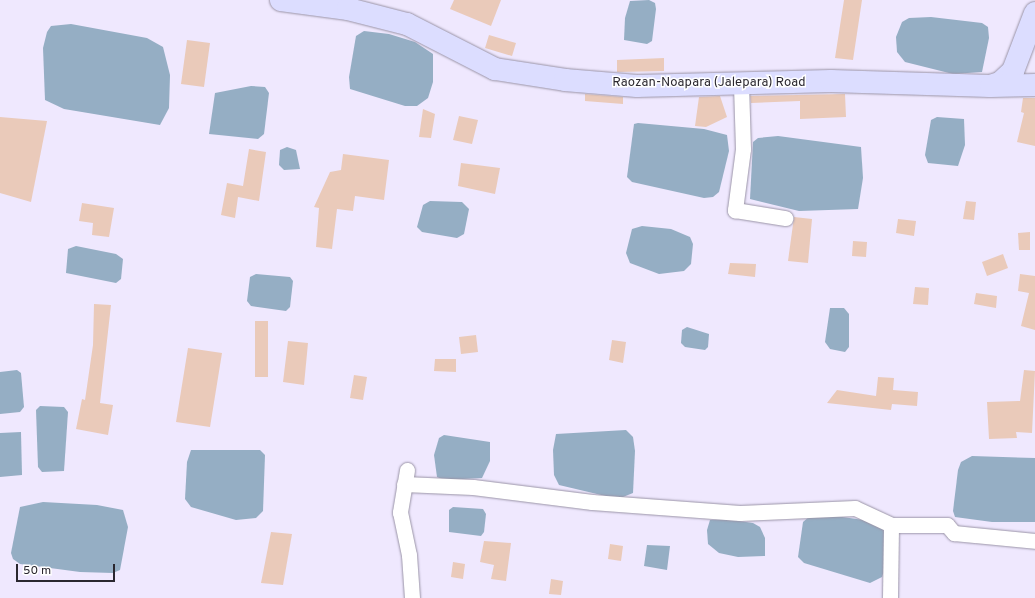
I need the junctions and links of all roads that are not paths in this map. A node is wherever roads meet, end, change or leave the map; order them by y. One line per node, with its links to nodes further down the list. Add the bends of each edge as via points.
1 (281, 0): 3 (main road, Raozan-Noapara (Jalepara) Road, via 348,9 406,24 483,65 495,68 565,80 638,86)
2 (1035, 13): 5 (main road, via 1012,71 1000,83)
3 (741, 85): 5 (main road, Raozan-Noapara (Jalepara) Road, via 892,81); 6 (street, via 743,149 735,210)
4 (1035, 85): 5 (main road, Raozan-Noapara (Jalepara) Road)
5 (990, 86)
6 (785, 218)
7 (891, 525): 8 (street, via 947,525 954,533); 9 (street, via 855,508 740,513 592,502 406,477 400,512 409,555); 10 (street)
8 (1035, 541)
9 (412, 598)
10 (890, 598)

